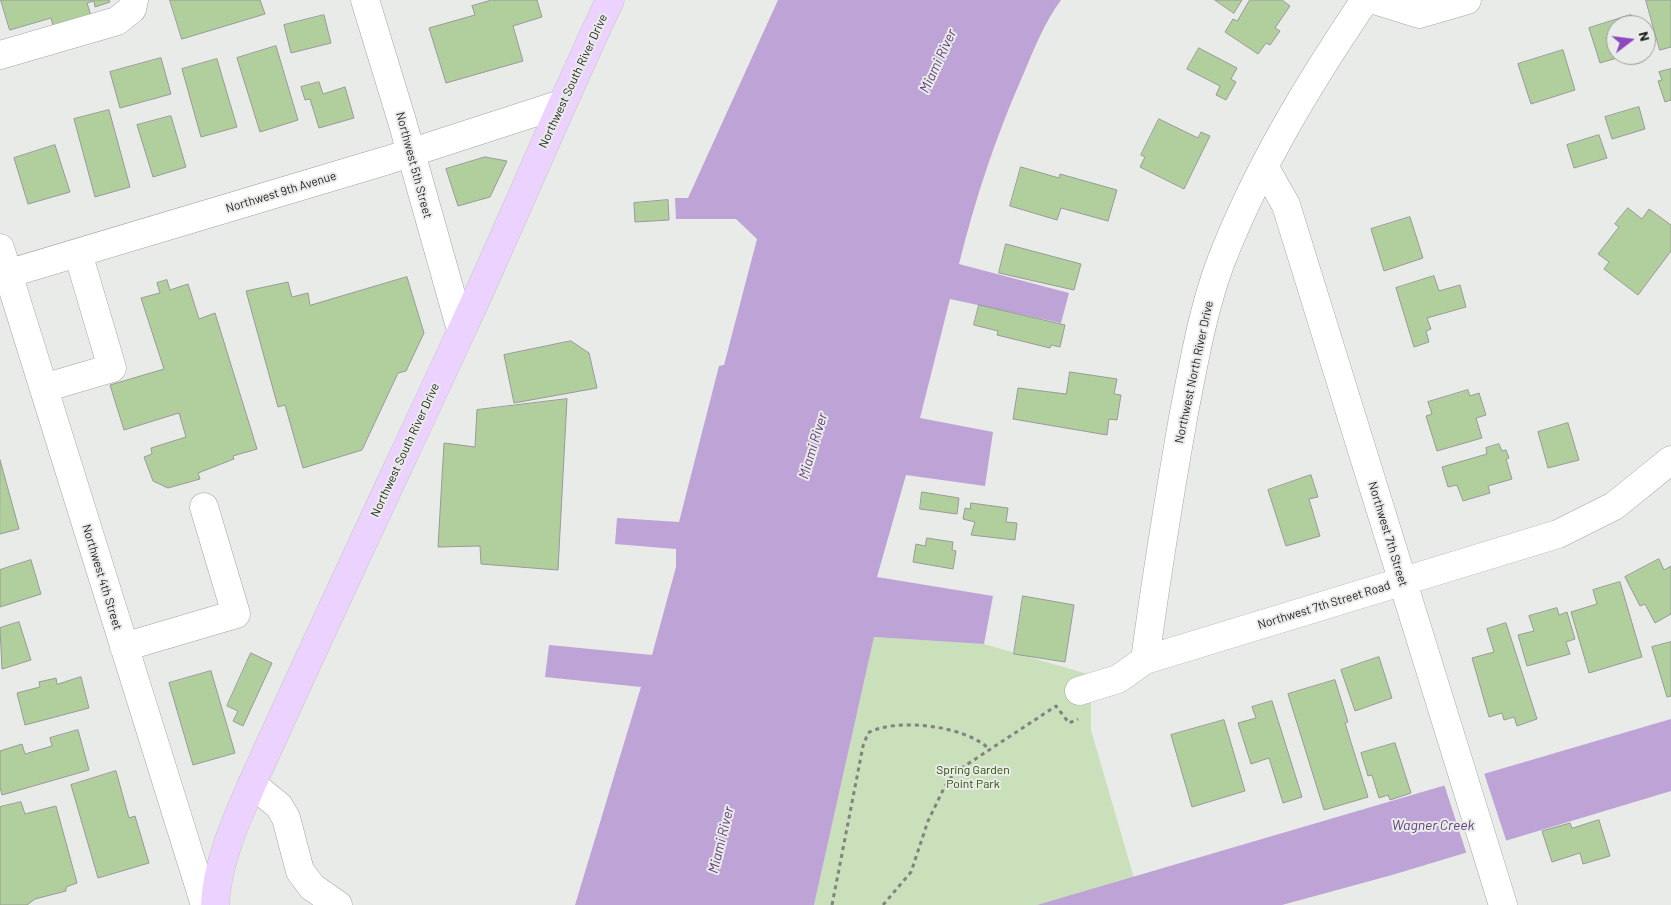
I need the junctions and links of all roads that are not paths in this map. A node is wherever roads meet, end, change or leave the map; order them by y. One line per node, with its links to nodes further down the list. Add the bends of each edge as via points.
1 (134, 0): 7 (street, via 132,9 117,21)
2 (365, 0): 9 (street, Northwest 5th Street)
3 (610, 0): 8 (main road, Northwest South River Drive)
4 (1365, 0): 10 (street, Northwest North River Drive, via 1305,92)
5 (1374, 0): 6 (street, via 1419,14)
6 (1467, 0)
7 (0, 54)
8 (561, 104): 9 (street, Northwest 9th Avenue); 14 (main road, Northwest South River Drive)
9 (410, 153): 12 (street, Northwest 9th Avenue); 14 (street, Northwest 5th Street)
10 (1265, 168): 18 (street, Northwest 7th Street, via 1286,205); 20 (street, Northwest North River Drive, via 1219,266 1197,348 1178,446)
11 (0, 248): 13 (street, Northwest 4th Street)
12 (78, 253): 13 (street, Northwest 9th Avenue); 15 (street, via 112,368)
13 (4, 275): 15 (street, Northwest 4th Street)
14 (461, 330): 22 (main road, Northwest South River Drive)
15 (44, 388): 19 (street, Northwest 4th Street)
16 (1671, 460): 18 (street, Northwest 7th Street Road, via 1614,506 1567,530)
17 (204, 507): 19 (street, via 236,614)
18 (1403, 582): 20 (street, Northwest 7th Street Road); 26 (street, Northwest 7th Street)
19 (124, 648): 23 (street, Northwest 4th Street)
20 (1145, 660): 21 (street, Northwest 7th Street Road)
21 (1081, 704)
22 (252, 784): 24 (main road, Northwest South River Drive, via 221,866); 25 (street, via 279,806 286,818 300,871 312,887)
23 (205, 905)
24 (215, 905)
25 (338, 905)
26 (1503, 905)

